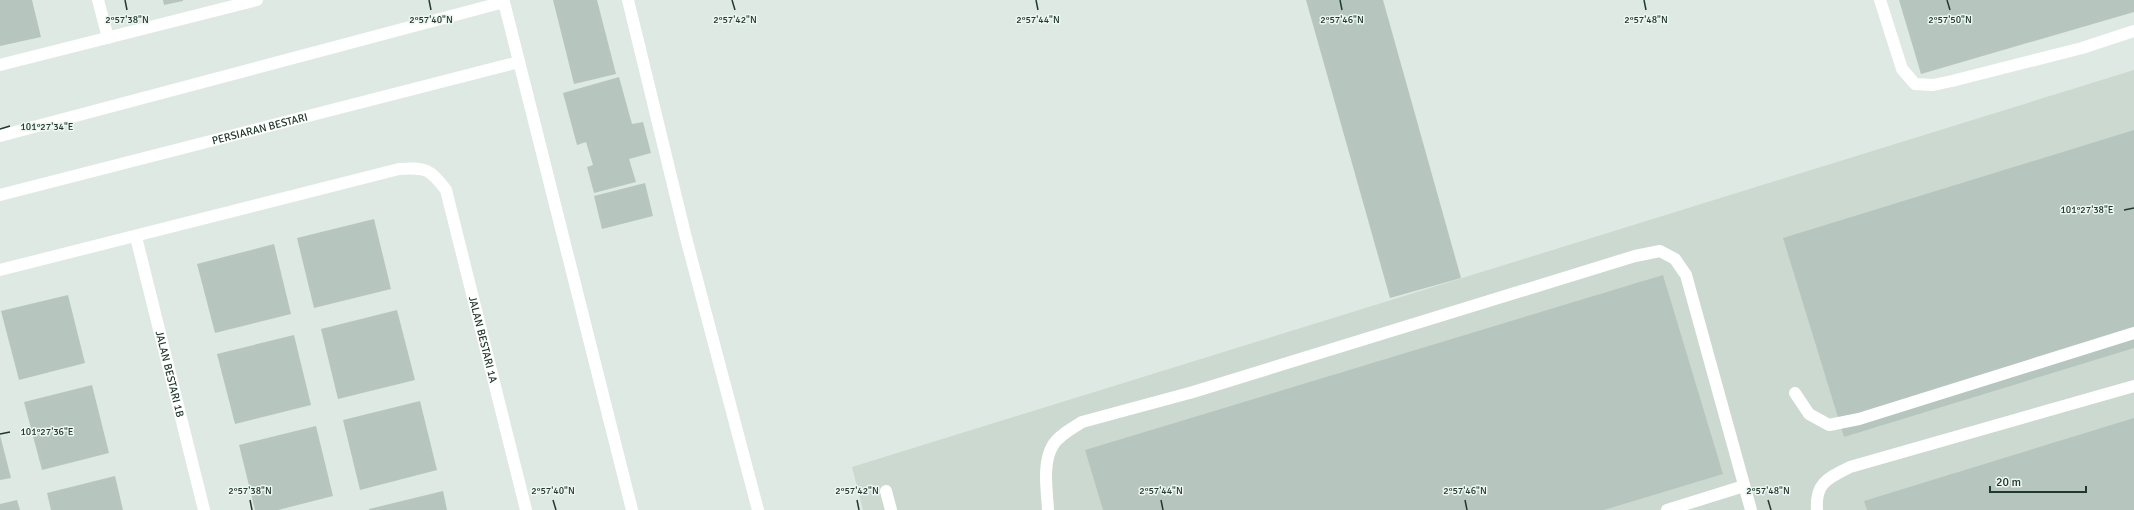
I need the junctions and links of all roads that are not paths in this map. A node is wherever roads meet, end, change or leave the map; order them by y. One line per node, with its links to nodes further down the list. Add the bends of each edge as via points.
1 (98, 0): 7 (street)
2 (258, 0): 7 (street)
3 (628, 0): 22 (street, via 686,238)
4 (1880, 0): 6 (street, via 1902,69 1915,84 1933,85 1952,81 2082,48)
5 (504, 1): 8 (street); 10 (street)
6 (2134, 31)
7 (108, 38): 9 (street)
8 (519, 62): 11 (street, PERSIARAN BESTARI); 21 (street)
9 (0, 65)
10 (0, 136)
11 (0, 195)
12 (136, 237): 13 (street); 19 (street, JALAN BESTARI 1B); 20 (street, JALAN BESTARI 1A, via 398,169 415,168 433,173 446,190)
13 (0, 270)
14 (2134, 333): 16 (street, via 1859,419 1829,425 1809,414)
15 (2134, 386): 27 (street, via 1850,467 1828,478 1820,488 1816,499)
16 (1795, 393)
17 (1744, 486): 24 (street, via 1686,275 1675,259 1660,251 1634,256 1193,392 1082,422 1053,446 1047,466); 25 (street); 26 (street)
18 (886, 491): 23 (street)
19 (204, 510)
20 (526, 510)
21 (632, 510)
22 (758, 510)
23 (891, 510)
24 (1048, 510)
25 (1667, 510)
26 (1751, 510)
27 (1817, 510)

